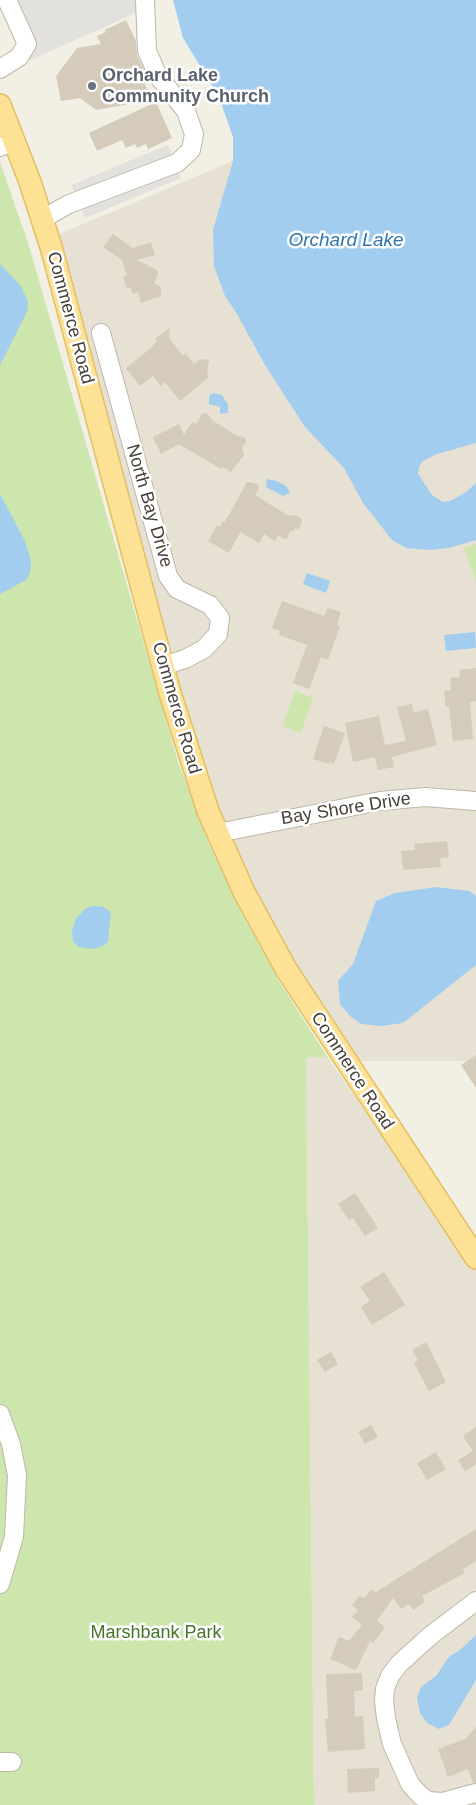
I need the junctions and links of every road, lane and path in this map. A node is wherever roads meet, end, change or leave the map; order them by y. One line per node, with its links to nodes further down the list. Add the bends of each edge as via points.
1 (7, 0): 3 (street, via 27,44 19,57)
2 (145, 0): 6 (street, via 147,52 158,76 186,112 194,134 191,150 177,163 68,204)
3 (0, 69)
4 (0, 104): 5 (main road, Commerce Road)
5 (7, 144): 6 (main road, Commerce Road)
6 (42, 218): 8 (main road, Commerce Road)
7 (100, 333): 8 (street, North Bay Drive, via 168,576 177,589 210,605 220,616 218,634 204,649 182,650)
8 (161, 661): 10 (main road, Commerce Road, via 190,758)
9 (476, 801): 10 (street, Bay Shore Drive, via 425,797 380,800)
10 (218, 833): 11 (main road, Commerce Road, via 248,899 294,983)
11 (476, 1258)
12 (0, 1414): 13 (street, via 11,1444 17,1475 16,1515)
13 (5, 1555): 14 (street)
14 (0, 1584)
15 (476, 1601): 17 (street, via 399,1664 385,1689 386,1718 392,1744 410,1784)
16 (476, 1793): 17 (street)
17 (435, 1803)

